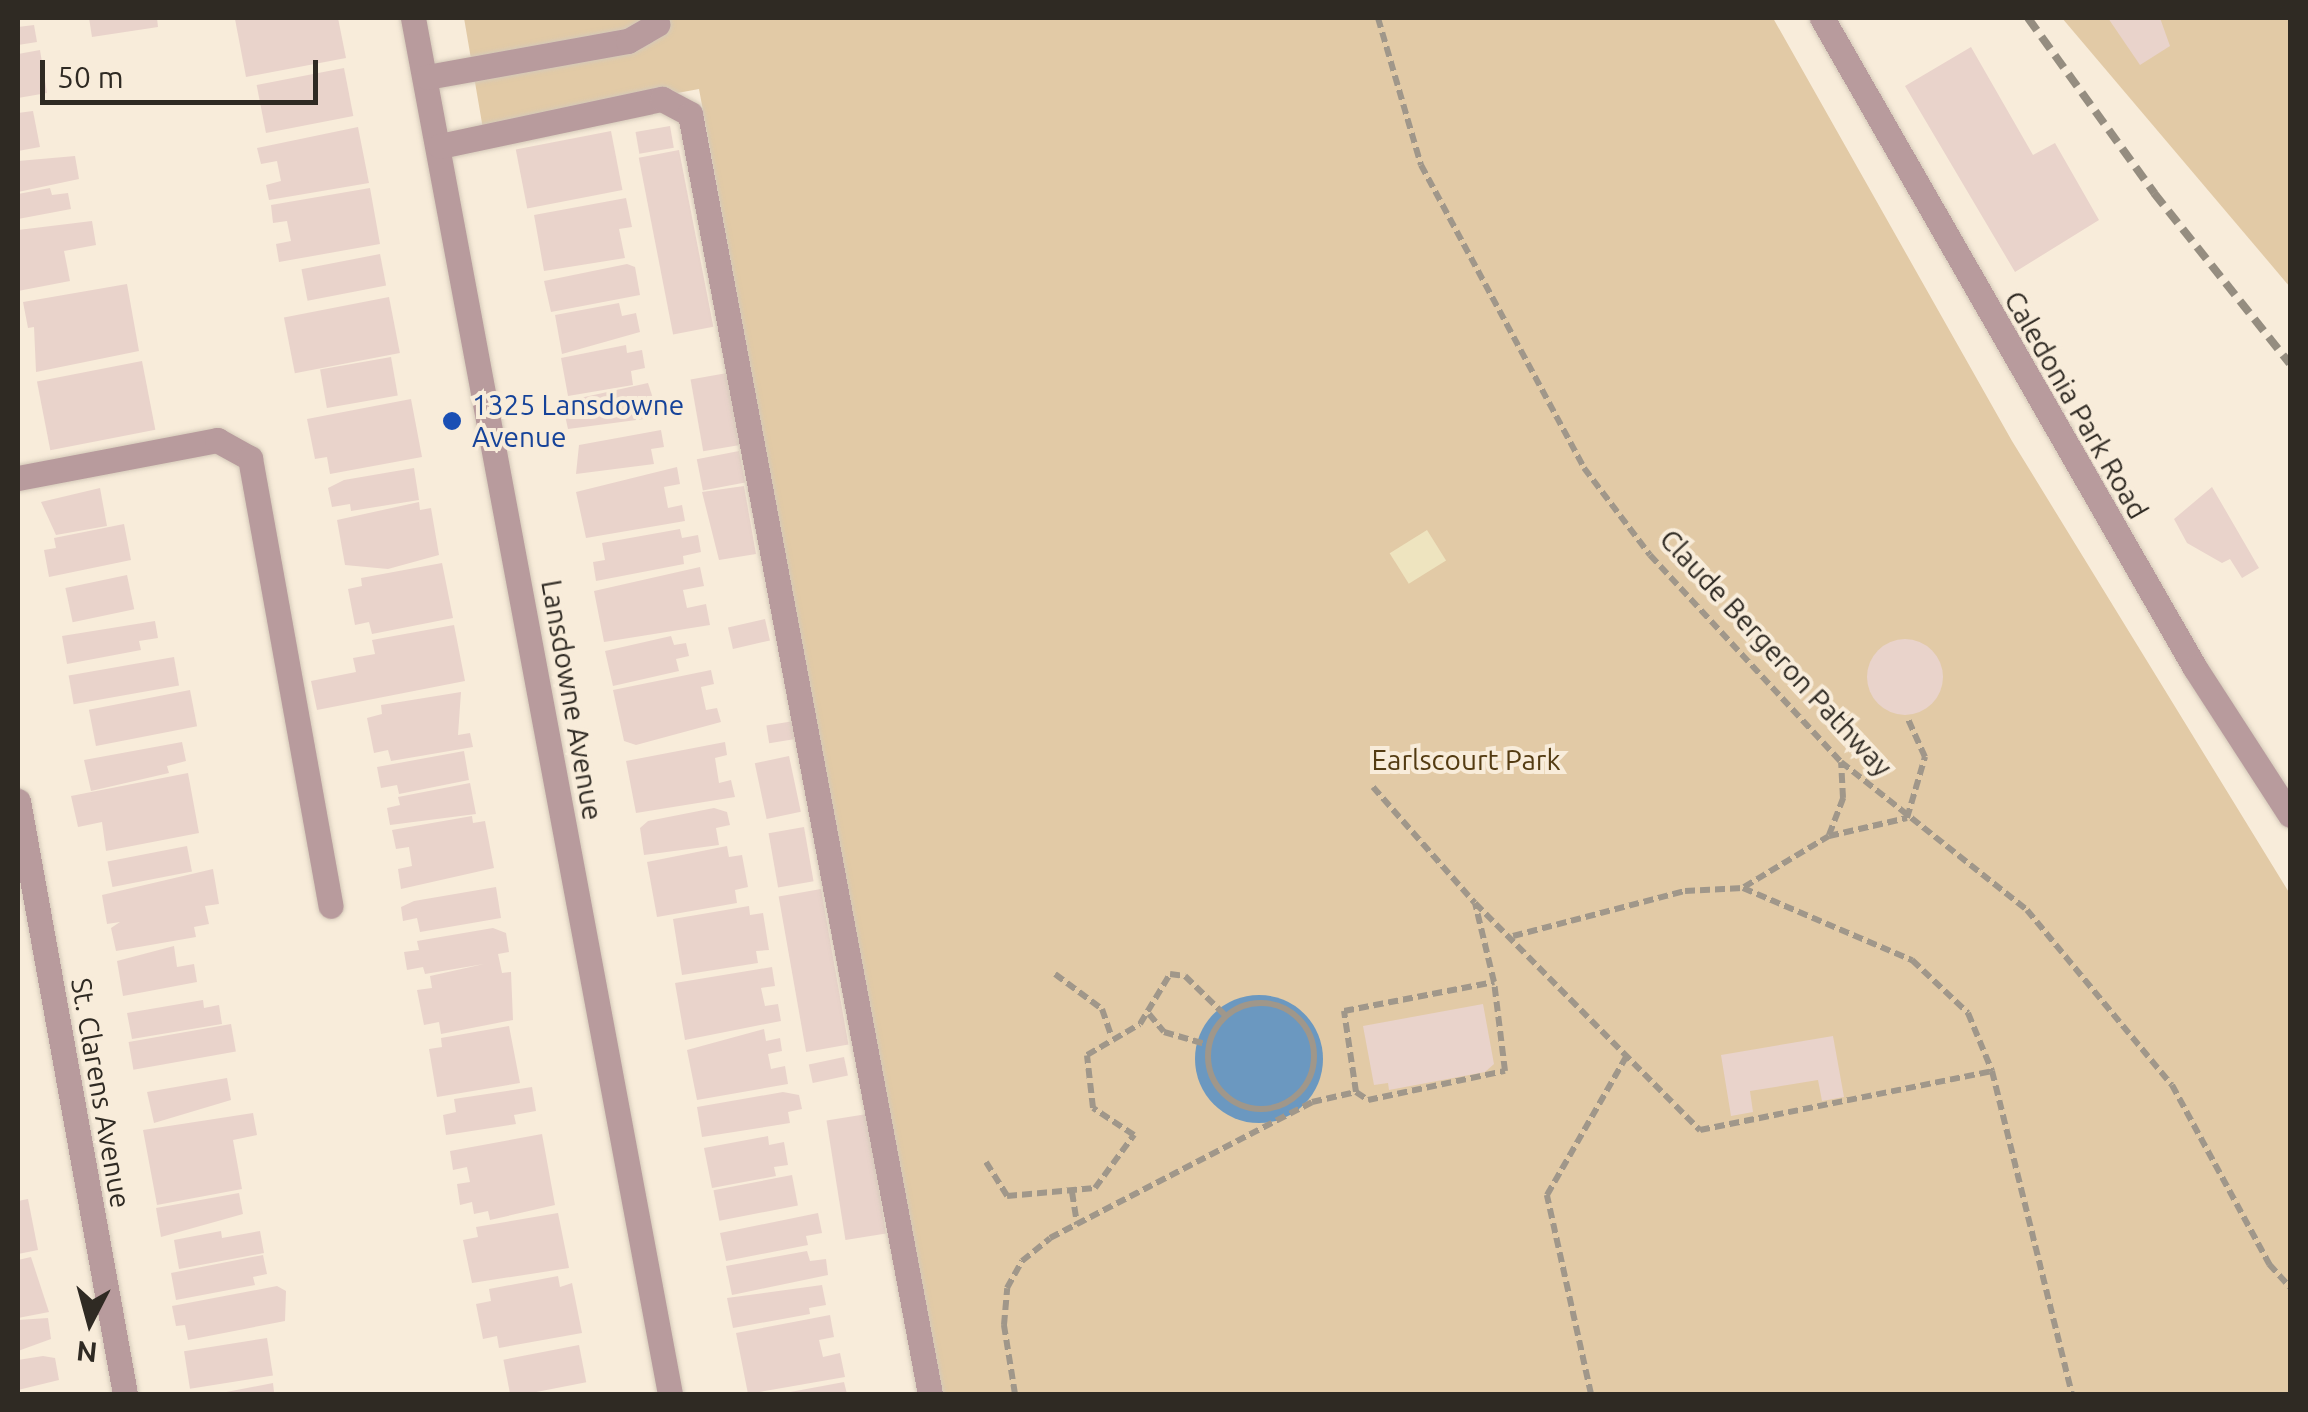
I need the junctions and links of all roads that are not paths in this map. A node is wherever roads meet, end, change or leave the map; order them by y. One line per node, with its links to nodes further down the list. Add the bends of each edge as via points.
1 (414, 18): 4 (street, Lansdowne Avenue)
2 (1822, 18): 8 (street, Caledonia Park Road, via 2194,668)
3 (657, 24): 4 (street, via 628,40)
4 (427, 77): 5 (street, Lansdowne Avenue)
5 (440, 146): 11 (street, Lansdowne Avenue); 12 (street, via 662,99 690,114)
6 (18, 478): 9 (street, via 217,440 250,458)
7 (18, 801): 10 (street, St. Clarens Avenue)
8 (2290, 815)
9 (331, 906)
10 (125, 1394)
11 (670, 1394)
12 (930, 1394)

